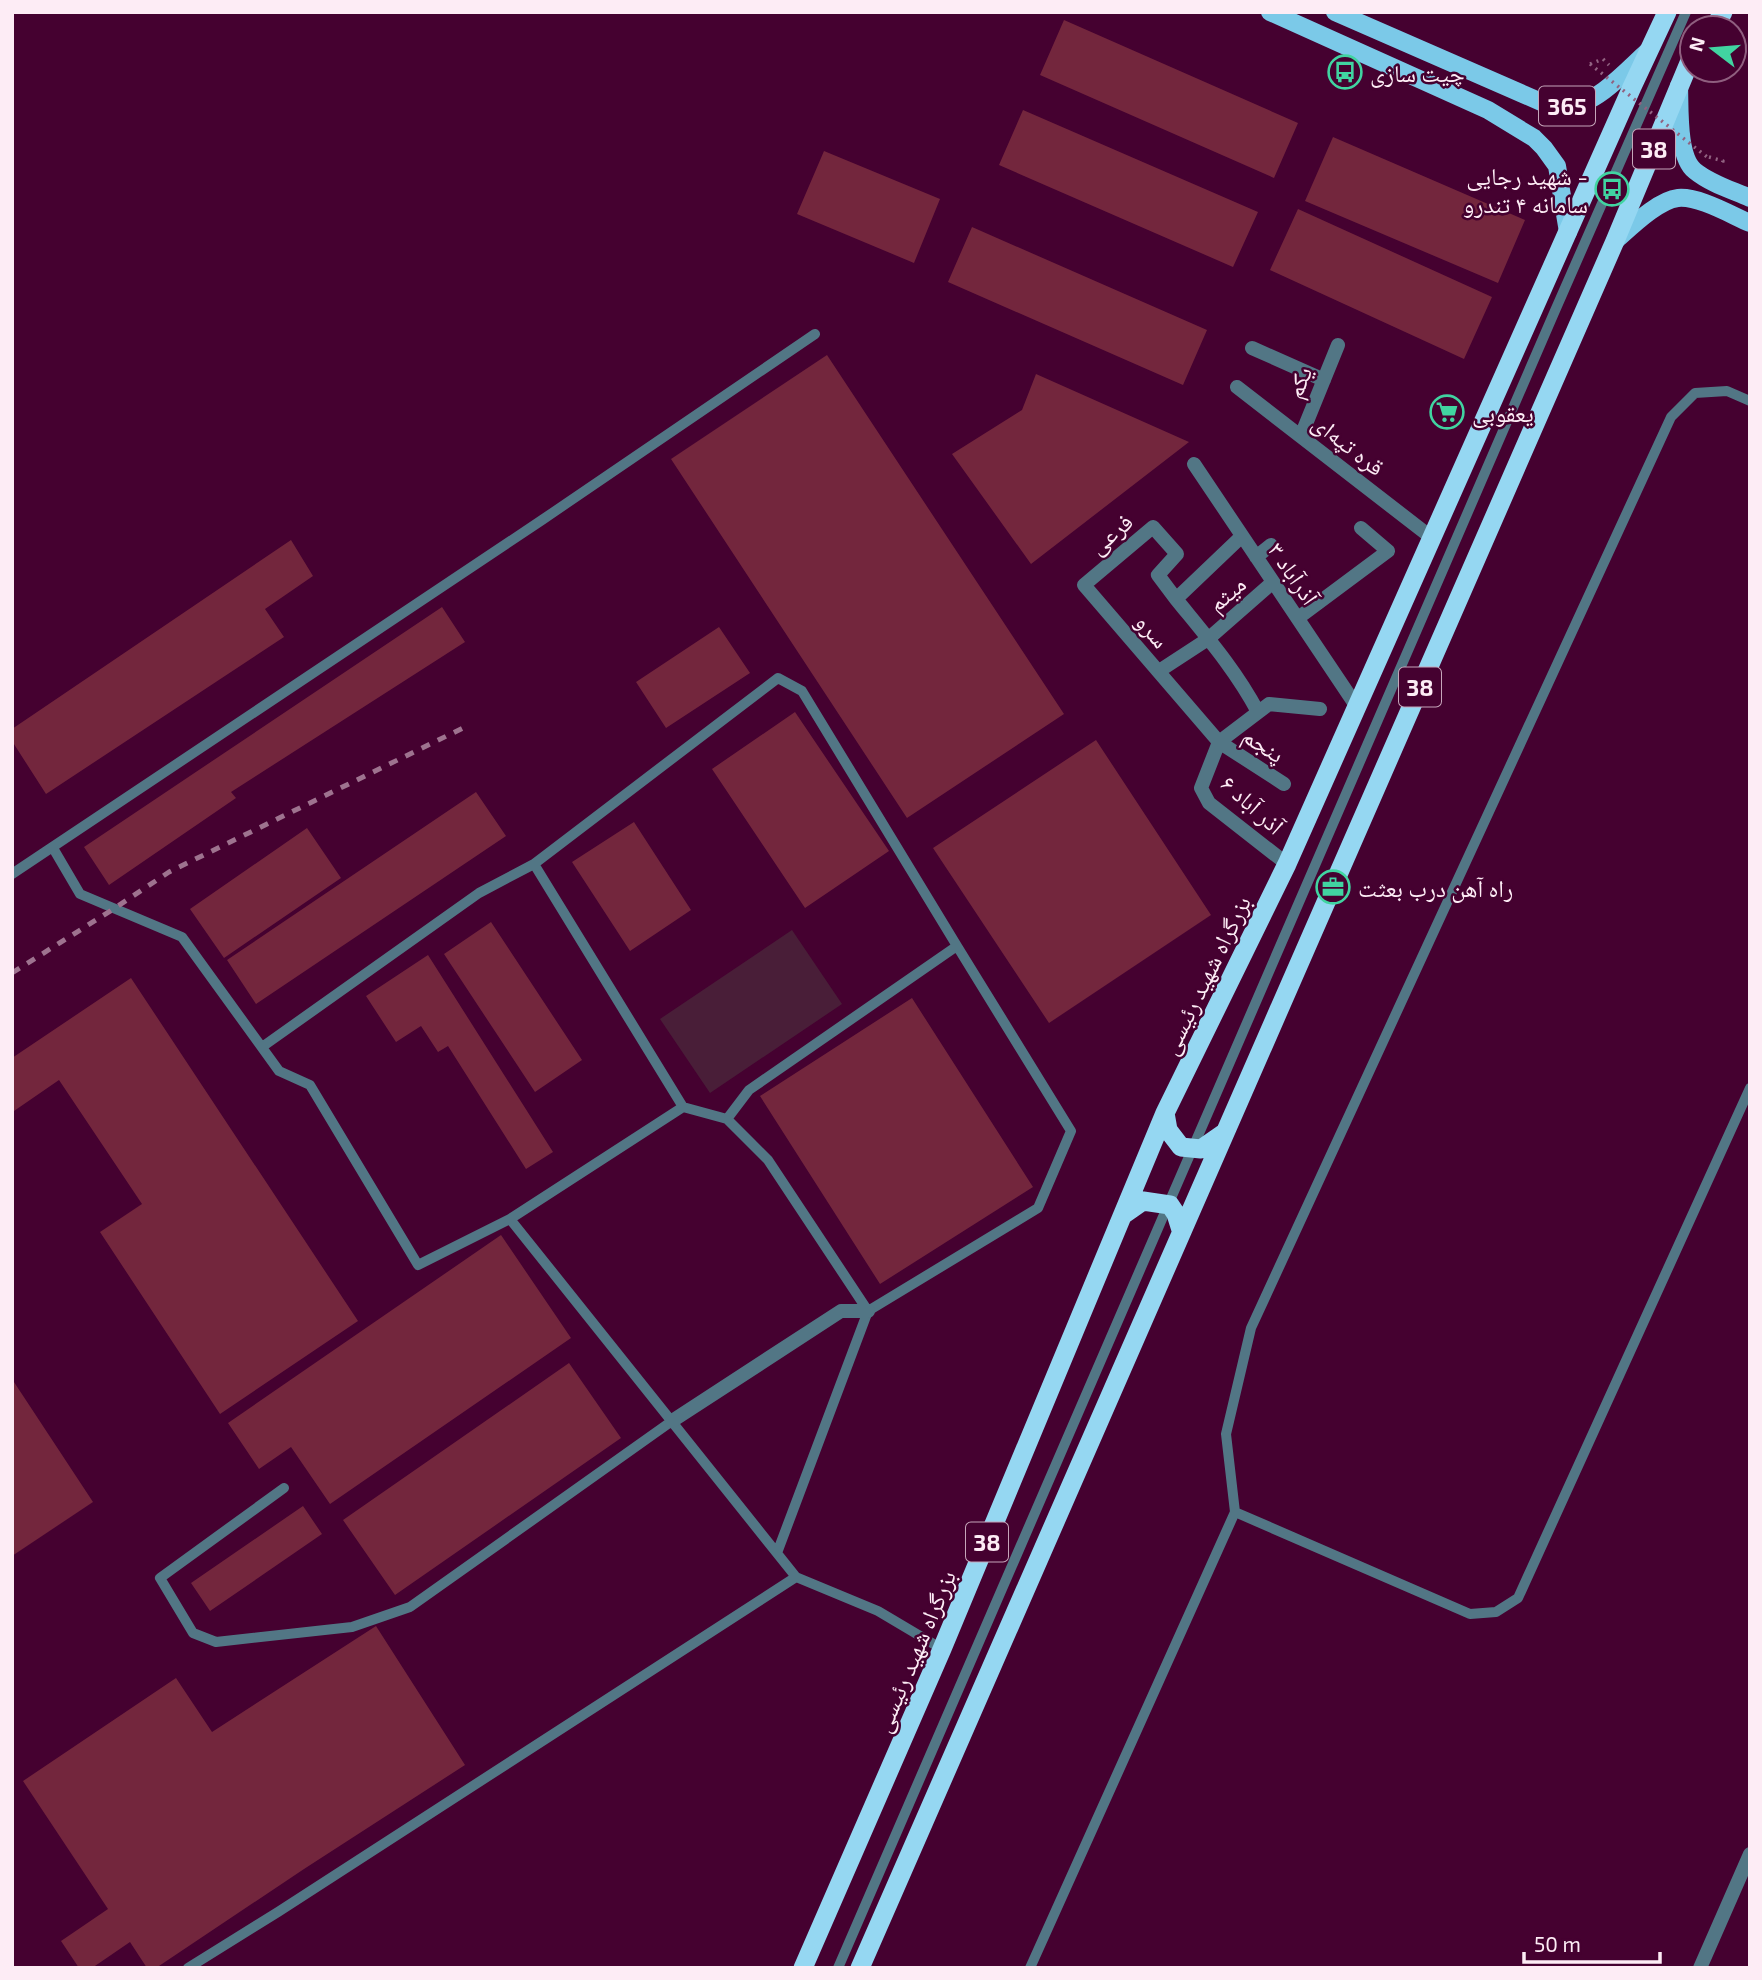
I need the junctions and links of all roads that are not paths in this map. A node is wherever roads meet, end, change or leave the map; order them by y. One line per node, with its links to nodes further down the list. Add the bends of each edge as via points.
1 (1270, 12): 9 (main road, 365, via 1488,110 1534,138 1557,166)
2 (1335, 12): 5 (main road, 365, via 1548,105 1586,102)
3 (1665, 12): 5 (highway, بزرگراه شهید رئیسی / 38)
4 (1686, 12): 60 (lane)
5 (1652, 48): 9 (highway, بزرگراه شهید رئیسی / 38)
6 (1679, 86): 7 (main road, via 1681,146 1692,170); 10 (highway, 38)
7 (1750, 198)
8 (1750, 223): 10 (main road, via 1704,202 1677,198 1653,209)
9 (1569, 232): 21 (highway, بزرگراه شهید رئیسی / 38)
10 (1615, 241): 46 (highway, 38)
11 (815, 334): 36 (lane)
12 (1338, 345): 14 (street, یکم)
13 (1252, 348): 14 (street)
14 (1324, 380): 17 (street, یکم)
15 (1237, 387): 17 (street, قره تپه‌ای)
16 (1750, 401): 53 (lane, via 1727,391 1695,393 1671,417 1251,1328 1226,1434)
17 (1301, 436): 21 (street, قره تپه‌ای)
18 (1194, 464): 20 (street, ۳ آذرآباد)
19 (1361, 528): 27 (street, via 1388,551)
20 (1242, 536): 23 (street, ۳ آذرآباد); 26 (street)
21 (1432, 538): 31 (highway, بزرگراه شهید رئیسی / 38)
22 (1271, 545): 23 (street)
23 (1256, 557): 24 (street, ۳ آذرآباد)
24 (1273, 582): 27 (street, ۳ آذرآباد); 28 (street, میثم)
25 (1084, 585): 26 (street, فرعی, via 1153,527 1177,554 1158,575); 29 (street, سرو)
26 (1176, 598): 28 (street)
27 (1298, 618): 31 (street, ۳ آذرآباد)
28 (1208, 639): 29 (street, میثم); 33 (street)
29 (1159, 671): 30 (street, سرو)
30 (1187, 704): 34 (street, آذر آباد ۶)
31 (1357, 707): 38 (highway, بزرگراه شهید رئیسی / 38)
32 (1320, 709): 33 (street, via 1269,704)
33 (1258, 712): 34 (street)
34 (1219, 742): 35 (street, پنجم); 38 (street, آذر آباد ۶, via 1201,788 1209,803)
35 (1284, 784)
36 (53, 848): 39 (lane); 41 (lane, via 80,894 183,937)
37 (534, 864): 40 (lane, via 778,678 802,691); 41 (lane, via 479,893); 43 (lane)
38 (1287, 864): 44 (highway, بزرگراه شهید رئیسی / 38)
39 (12, 874)
40 (957, 946): 45 (lane, via 749,1090); 50 (lane, via 1072,1131 1038,1208)
41 (262, 1047): 48 (lane, via 279,1071 310,1085 418,1265)
42 (1750, 1088): 53 (lane, via 1518,1598 1496,1612 1470,1614)
43 (683, 1107): 45 (lane); 48 (lane)
44 (1165, 1113): 46 (highway, via 1168,1130 1181,1147 1201,1149); 47 (highway, بزرگراه شهید رئیسی / 38)
45 (727, 1119): 50 (lane, via 768,1160)
46 (1224, 1133): 49 (highway, 38)
47 (1122, 1215): 49 (highway, via 1143,1201 1170,1205); 56 (highway, بزرگراه شهید رئیسی / 38)
48 (510, 1219): 51 (lane)
49 (1181, 1230): 61 (highway, 38)
50 (868, 1311): 51 (street, via 841,1311); 54 (lane)
51 (671, 1421): 52 (lane, via 410,1607 352,1627 216,1642 193,1633 160,1578); 54 (lane)
52 (284, 1488)
53 (1235, 1512): 62 (lane)
54 (777, 1553): 55 (lane)
55 (796, 1577): 56 (lane, via 878,1611); 58 (lane)
56 (942, 1649): 59 (highway, بزرگراه شهید رئیسی / 38)
57 (1750, 1854): 63 (street)
58 (188, 1968)
59 (803, 1968)
60 (838, 1968)
61 (860, 1968)
62 (1030, 1968)
63 (1700, 1968)

